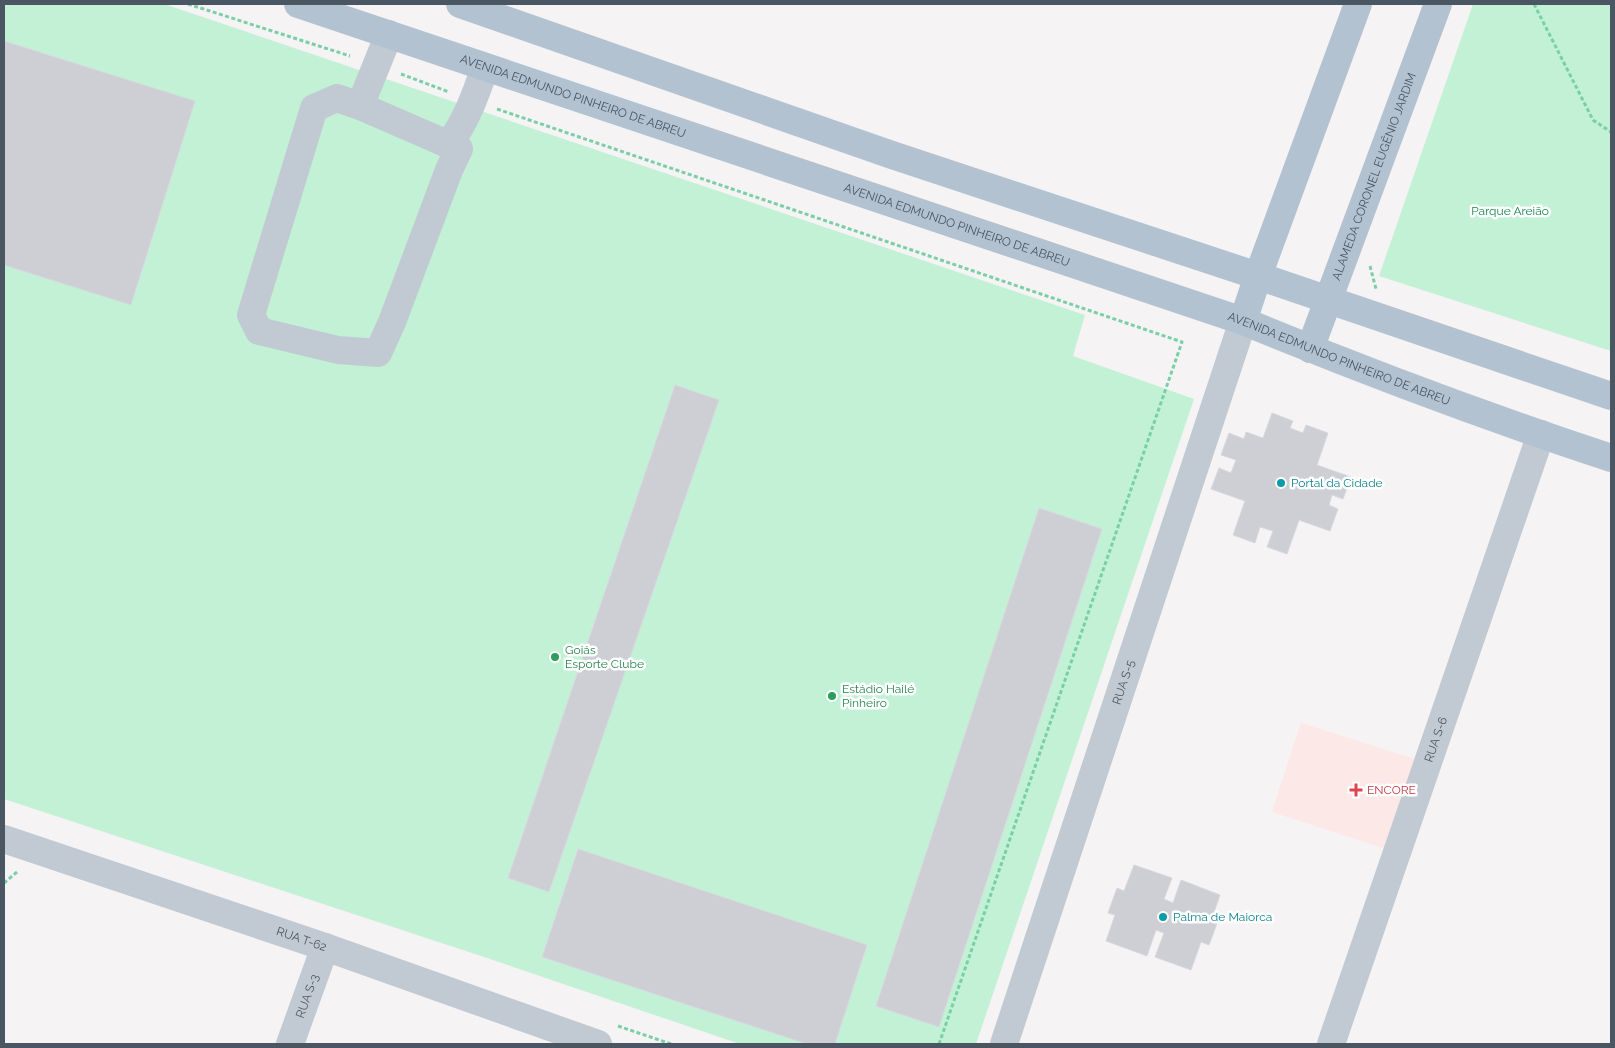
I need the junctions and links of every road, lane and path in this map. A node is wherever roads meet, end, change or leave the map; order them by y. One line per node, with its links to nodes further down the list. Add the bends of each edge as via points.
1 (188, 4): 8 (path)
2 (298, 4): 7 (main road, AVENIDA EDMUNDO PINHEIRO DE ABREU)
3 (460, 4): 15 (main road, via 892,155)
4 (1358, 4): 15 (main road)
5 (1438, 4): 17 (main road, ALAMEDA CORONEL EUGÊNIO JARDIM)
6 (1534, 4): 12 (path, via 1593,120)
7 (389, 34): 8 (street); 9 (main road, AVENIDA EDMUNDO PINHEIRO DE ABREU)
8 (376, 65): 10 (path); 11 (street)
9 (490, 68): 10 (street); 18 (main road, AVENIDA EDMUNDO PINHEIRO DE ABREU)
10 (478, 102): 13 (street, via 459,130); 29 (path, via 1182,342)
11 (360, 106): 13 (street); 13 (street, via 338,98 314,108 251,315 259,331 338,350 378,353 449,170)
12 (1611, 132)
13 (454, 147)
14 (1368, 257): 16 (path)
15 (1258, 276): 17 (main road); 18 (main road)
16 (1377, 292)
17 (1329, 300): 19 (main road, ALAMEDA CORONEL EUGÊNIO JARDIM); 20 (main road)
18 (1243, 321): 19 (main road, AVENIDA EDMUNDO PINHEIRO DE ABREU); 30 (street, RUA S-5)
19 (1310, 348): 21 (main road, AVENIDA EDMUNDO PINHEIRO DE ABREU)
20 (1611, 396)
21 (1541, 434): 22 (main road, AVENIDA EDMUNDO PINHEIRO DE ABREU); 31 (street, RUA S-6)
22 (1611, 458)
23 (4, 839): 26 (street, RUA T-62)
24 (24, 868): 25 (path)
25 (4, 883)
26 (325, 947): 27 (street, RUA S-3); 28 (street, RUA T-62)
27 (290, 1044)
28 (598, 1044)
29 (939, 1044)
30 (1004, 1044)
31 (1331, 1044)

